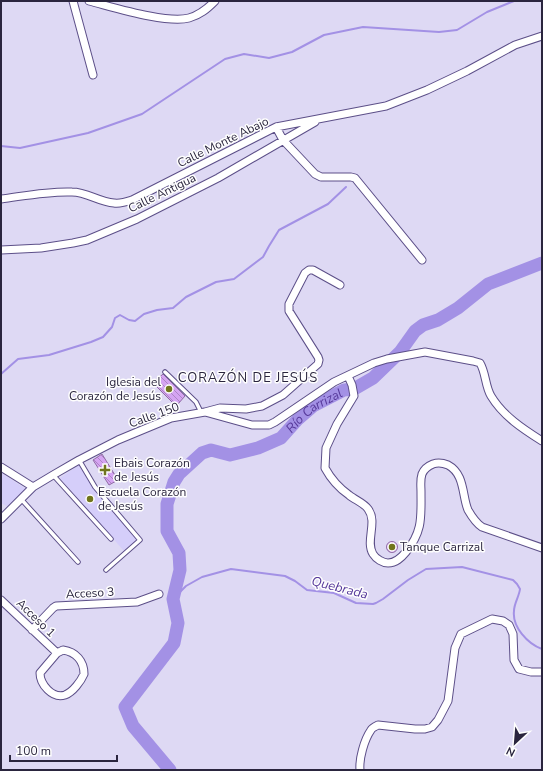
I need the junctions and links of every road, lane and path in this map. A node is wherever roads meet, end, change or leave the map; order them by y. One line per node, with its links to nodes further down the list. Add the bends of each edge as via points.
1 (73, 1): 5 (street)
2 (89, 1): 3 (street, via 148,16 175,19 199,14)
3 (215, 1)
4 (542, 36): 6 (street, Calle Monte Abajo, via 515,44 467,71 386,106)
5 (93, 75)
6 (321, 119): 7 (street, Calle Monte Abajo); 8 (street, Calle Antigua)
7 (276, 128): 8 (street); 9 (street, Calle Monte Abajo, via 123,203 115,204 74,192)
8 (283, 140): 10 (street, Calle Antigua, via 218,178 137,219 87,240 40,248); 11 (street, via 320,177 355,178)
9 (1, 199)
10 (1, 250)
11 (422, 260)
12 (340, 285): 15 (street, via 309,270 289,304 289,311 318,358 318,364 283,395 262,406 246,409 220,408)
13 (165, 372): 15 (lane)
14 (348, 376): 15 (street, Calle 150, via 334,382 269,425 252,424); 16 (street, Calle 150, via 374,363 425,352 478,362 491,395 498,405 509,418); 24 (street, via 354,396 326,448 325,468 340,488 368,509 371,515 371,549 379,560 394,563 408,549 421,524 422,474 429,466 438,462 456,471 468,510 478,524)
15 (203, 412): 17 (street, Calle 150, via 171,418)
16 (542, 441)
17 (79, 460): 19 (street, Calle 150); 26 (lane, via 95,487 140,540)
18 (1, 466): 20 (street)
19 (53, 475): 20 (street, Calle 150); 23 (lane)
20 (33, 487): 21 (street, Calle 150)
21 (21, 500): 22 (street, Calle 150); 25 (lane)
22 (1, 519)
23 (111, 539)
24 (542, 548)
25 (78, 562)
26 (106, 570)
27 (159, 594): 29 (street, Acceso 3, via 137,602 56,606)
28 (1, 600): 29 (street, Acceso 1)
29 (32, 630): 30 (street, Acceso 1)
30 (57, 653): 30 (street, via 40,676 51,692 61,695 74,688 82,678 84,669 73,653 63,650)
31 (542, 672): 32 (street, via 519,669 514,660 513,634 503,621 492,620 461,634 455,648 448,701 438,720 425,729 378,725 371,730 361,754)
32 (360, 770)

